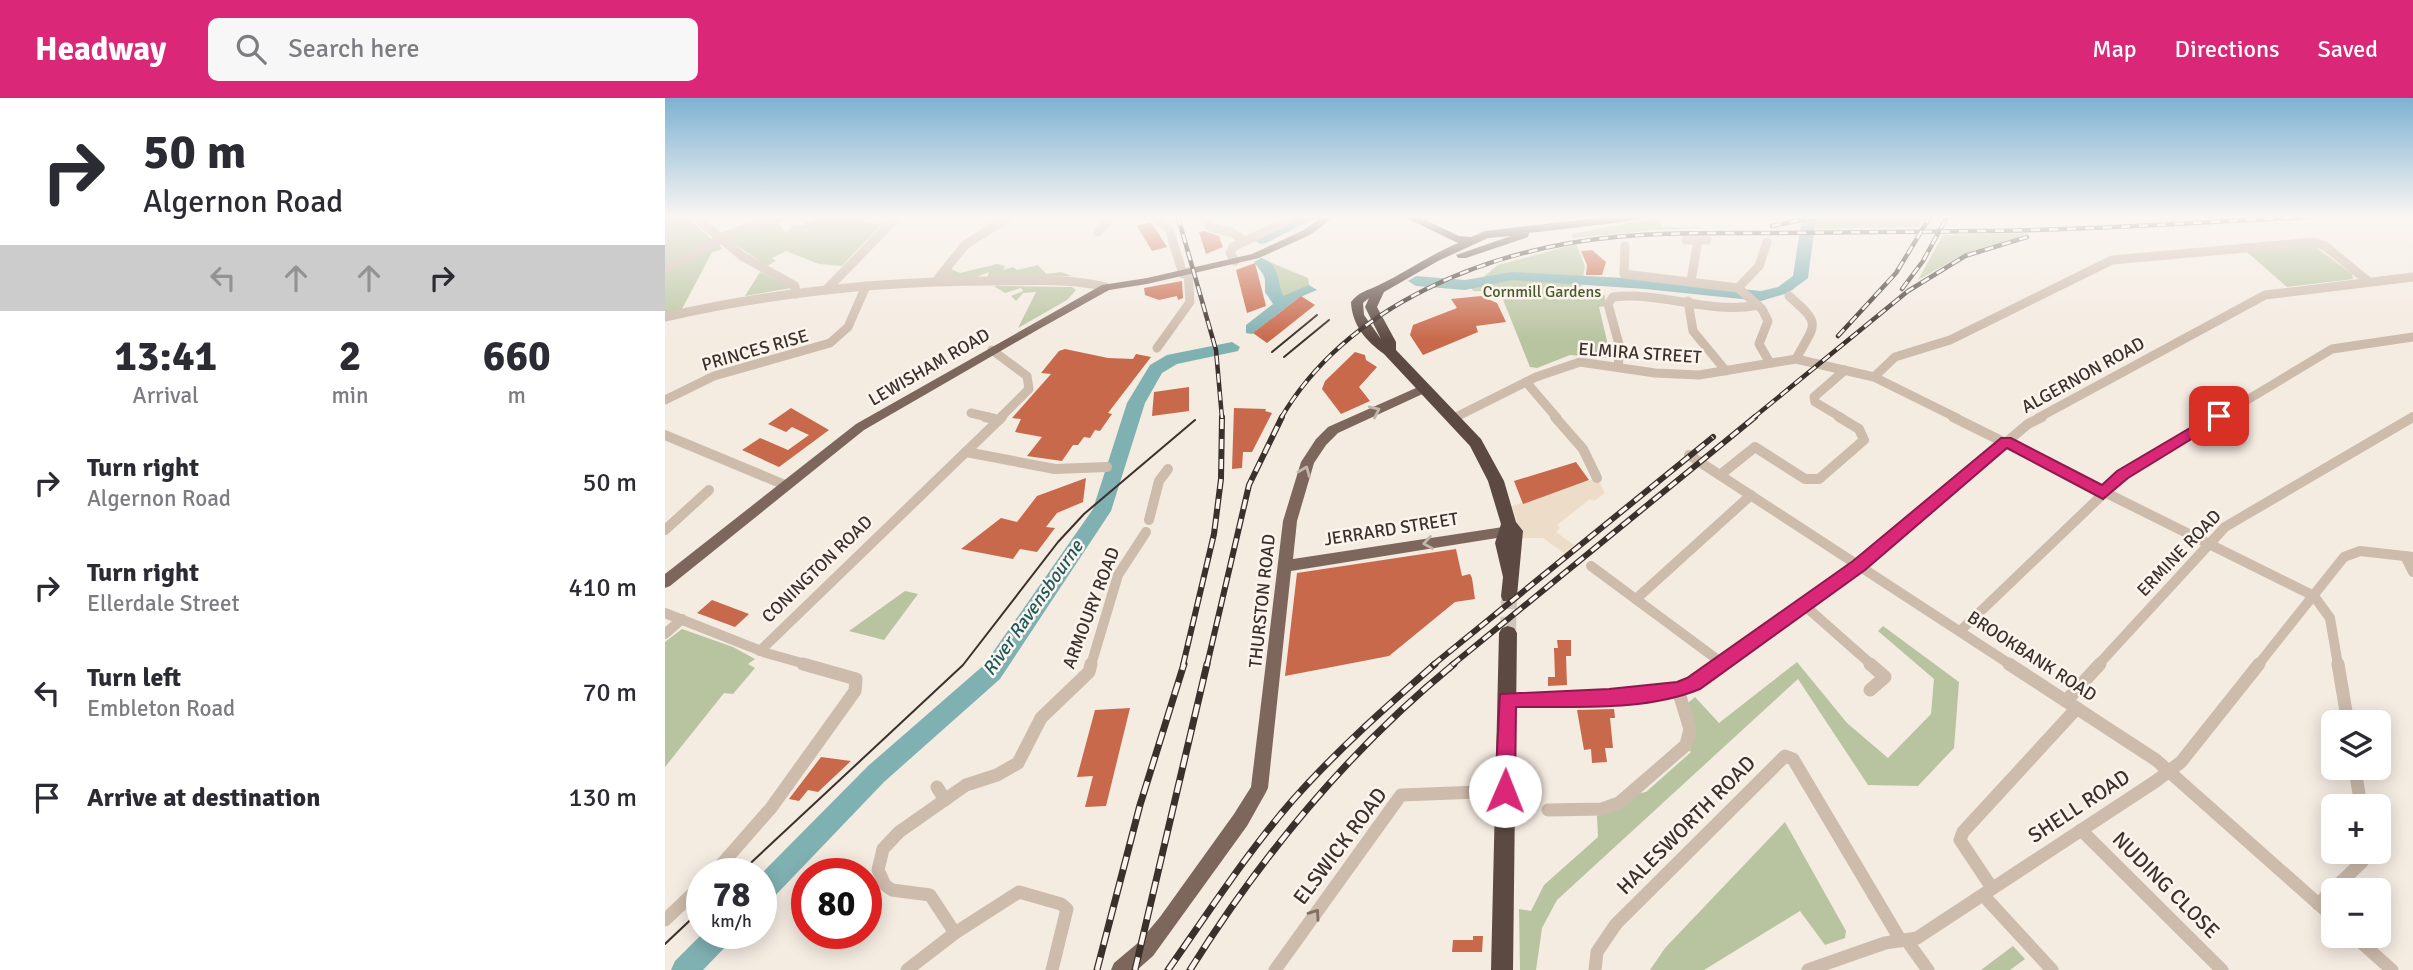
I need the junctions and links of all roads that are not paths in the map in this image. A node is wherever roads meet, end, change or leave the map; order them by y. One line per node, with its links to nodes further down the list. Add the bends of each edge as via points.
1 (685, 258): 18 (street)
2 (742, 258): 28 (street, via 795,286)
3 (858, 258): 26 (street)
4 (955, 258): 21 (street)
5 (1180, 258): 19 (street)
6 (1233, 258): 16 (street)
7 (1245, 258): 16 (main road, LEWISHAM ROAD)
8 (1432, 258): 17 (highway)
9 (1437, 258): 17 (highway)
10 (1446, 258): 17 (highway)
11 (1624, 258): 22 (street, via 1624,274)
12 (1697, 258): 22 (street)
13 (1762, 258): 27 (street)
14 (2138, 258): 41 (street, via 2112,260 1950,340 1895,357)
15 (2340, 258): 23 (street)
16 (1235, 261): 19 (main road, LEWISHAM ROAD)
17 (1428, 262): 43 (highway, via 1363,296 1356,310 1373,340)
18 (665, 269)
19 (1186, 273): 25 (main road, LEWISHAM ROAD); 34 (street, via 1191,303)
20 (2413, 277): 23 (street, ALGERNON ROAD)
21 (936, 281): 24 (street); 25 (street, via 1078,281)
22 (1691, 281): 27 (street)
23 (2369, 282): 50 (street, ALGERNON ROAD, via 2265,295 2028,424)
24 (866, 286): 26 (street); 44 (street, PRINCES RISE, via 848,327 830,343 714,376)
25 (1106, 287): 35 (main road, LEWISHAM ROAD)
26 (826, 290): 28 (street)
27 (1743, 292): 31 (street)
28 (796, 294): 32 (street)
29 (1789, 296): 36 (street, via 1812,316 1814,326)
30 (1688, 301): 31 (street, via 1745,308); 38 (street, via 1622,295 1608,300 1620,348); 40 (street, via 1692,332)
31 (1758, 305): 37 (street, via 1768,321 1759,344)
32 (665, 317)
33 (2413, 337): 59 (street, via 2332,349 2123,475)
34 (1157, 348)
35 (992, 350): 48 (street, CONINGTON ROAD, via 1020,369 1030,382 1024,396); 57 (main road, LEWISHAM ROAD, via 887,409)
36 (1795, 359): 37 (street, ELMIRA STREET); 39 (street, ELMIRA STREET)
37 (1770, 363): 40 (street, ELMIRA STREET)
38 (1618, 367): 40 (street, ELMIRA STREET, via 1678,375); 42 (street, ELMIRA STREET, via 1569,363)
39 (1845, 370): 41 (street, ELMIRA STREET); 55 (street, via 1814,397 1815,402 1859,429 1864,440 1819,479 1805,479 1755,447)
40 (1727, 371)
41 (1874, 377): 50 (street, ELMIRA STREET)
42 (1526, 382): 46 (street, ELMIRA STREET); 56 (street, via 1583,449)
43 (1425, 388): 46 (highway); 65 (main road, THURSTON ROAD, one-way to 43, via 1297,492 1321,442 1338,428)
44 (665, 400)
45 (971, 413): 48 (street)
46 (1454, 418): 61 (highway, via 1490,468)
47 (2413, 418): 63 (street, ERMINE ROAD, via 2231,523)
48 (999, 420): 51 (street, CONINGTON ROAD)
49 (665, 435): 57 (street)
50 (2006, 441): 59 (street, ELMIRA STREET); 67 (street, ALGERNON ROAD)
51 (966, 452): 53 (street, via 1055,469); 79 (street, CONINGTON ROAD)
52 (1689, 454): 55 (street, BROOKBANK ROAD)
53 (1107, 467)
54 (1168, 469): 89 (street, ARMOURY ROAD, via 1159,481 1147,526 1118,575 1089,672 1041,718 1019,762 966,785)
55 (1720, 475): 60 (street, BROOKBANK ROAD)
56 (1597, 478)
57 (785, 485): 69 (main road, LEWISHAM ROAD)
58 (709, 491): 62 (street)
59 (2103, 493): 63 (street, ELMIRA STREET); 76 (street)
60 (1751, 495): 67 (street, BROOKBANK ROAD); 72 (street)
61 (1506, 528): 65 (main road, JERRARD STREET, one-way to 65, via 1304,561); 70 (highway, via 1503,552 1511,578)
62 (665, 530)
63 (2210, 544): 71 (street, ELMIRA STREET); 84 (street, ERMINE ROAD)
64 (2409, 556): 68 (street); 71 (street, SHELL ROAD, via 2350,553)
65 (1286, 560): 104 (main road, THURSTON ROAD, via 1259,788 1148,948)
66 (1591, 566): 72 (street)
67 (1859, 566): 73 (street, ALGERNON ROAD); 76 (street, BROOKBANK ROAD)
68 (2413, 572)
69 (665, 582)
70 (1509, 596)
71 (2314, 596): 85 (street, via 2330,618); 86 (street, SHELL ROAD)
72 (1636, 599): 80 (street)
73 (1804, 605): 80 (street, ALGERNON ROAD); 82 (street, via 1885,677)
74 (665, 613): 75 (street)
75 (682, 619): 78 (street); 79 (street)
76 (1960, 631): 84 (street, BROOKBANK ROAD)
77 (1508, 633): 83 (highway)
78 (665, 634)
79 (760, 650): 92 (street, CONINGTON ROAD, via 856,679 855,691 771,808)
80 (1722, 663): 81 (street, ALGERNON ROAD)
81 (1678, 690): 83 (street, ALGERNON ROAD); 90 (street, via 1690,729 1686,745 1619,803 1602,809)
82 (1870, 690)
83 (1507, 700): 88 (highway)
84 (2072, 705): 86 (street, BROOKBANK ROAD); 94 (street, ERMINE ROAD, via 1963,832 1960,840)
85 (2346, 710)
86 (2169, 771): 91 (street, SHELL ROAD); 96 (street, BROOKBANK ROAD)
87 (937, 787): 89 (street)
88 (1505, 791): 105 (street, ELSWICK ROAD, one-way to 88, via 1401,795); 106 (highway)
89 (945, 800): 99 (street, ARMOURY ROAD, via 891,840 880,856 878,870 880,879 892,890 930,895)
90 (1548, 810)
91 (2081, 830): 94 (street, SHELL ROAD); 111 (street, NUDING CLOSE)
92 (727, 858)
93 (2360, 864): 96 (street)
94 (1988, 892): 100 (street, SHELL ROAD, via 1932,929); 110 (street, ERMINE ROAD)
95 (686, 900): 98 (street)
96 (2318, 904): 97 (street, BROOKBANK ROAD)
97 (2321, 907)
98 (665, 920)
99 (955, 933): 102 (street); 103 (street, via 1019,892 1061,904 1067,909 1066,917)
100 (1904, 941): 107 (street, HALESWORTH ROAD, via 1793,759 1785,756 1616,924 1597,952); 108 (street, SHELL ROAD, via 1885,943); 109 (street)
101 (2367, 948): 112 (street)
102 (907, 970)
103 (1052, 970)
104 (1121, 970)
105 (1275, 970)
106 (1502, 970)
107 (1595, 970)
108 (1808, 970)
109 (1929, 970)
110 (2052, 970)
111 (2222, 970)
112 (2392, 970)

